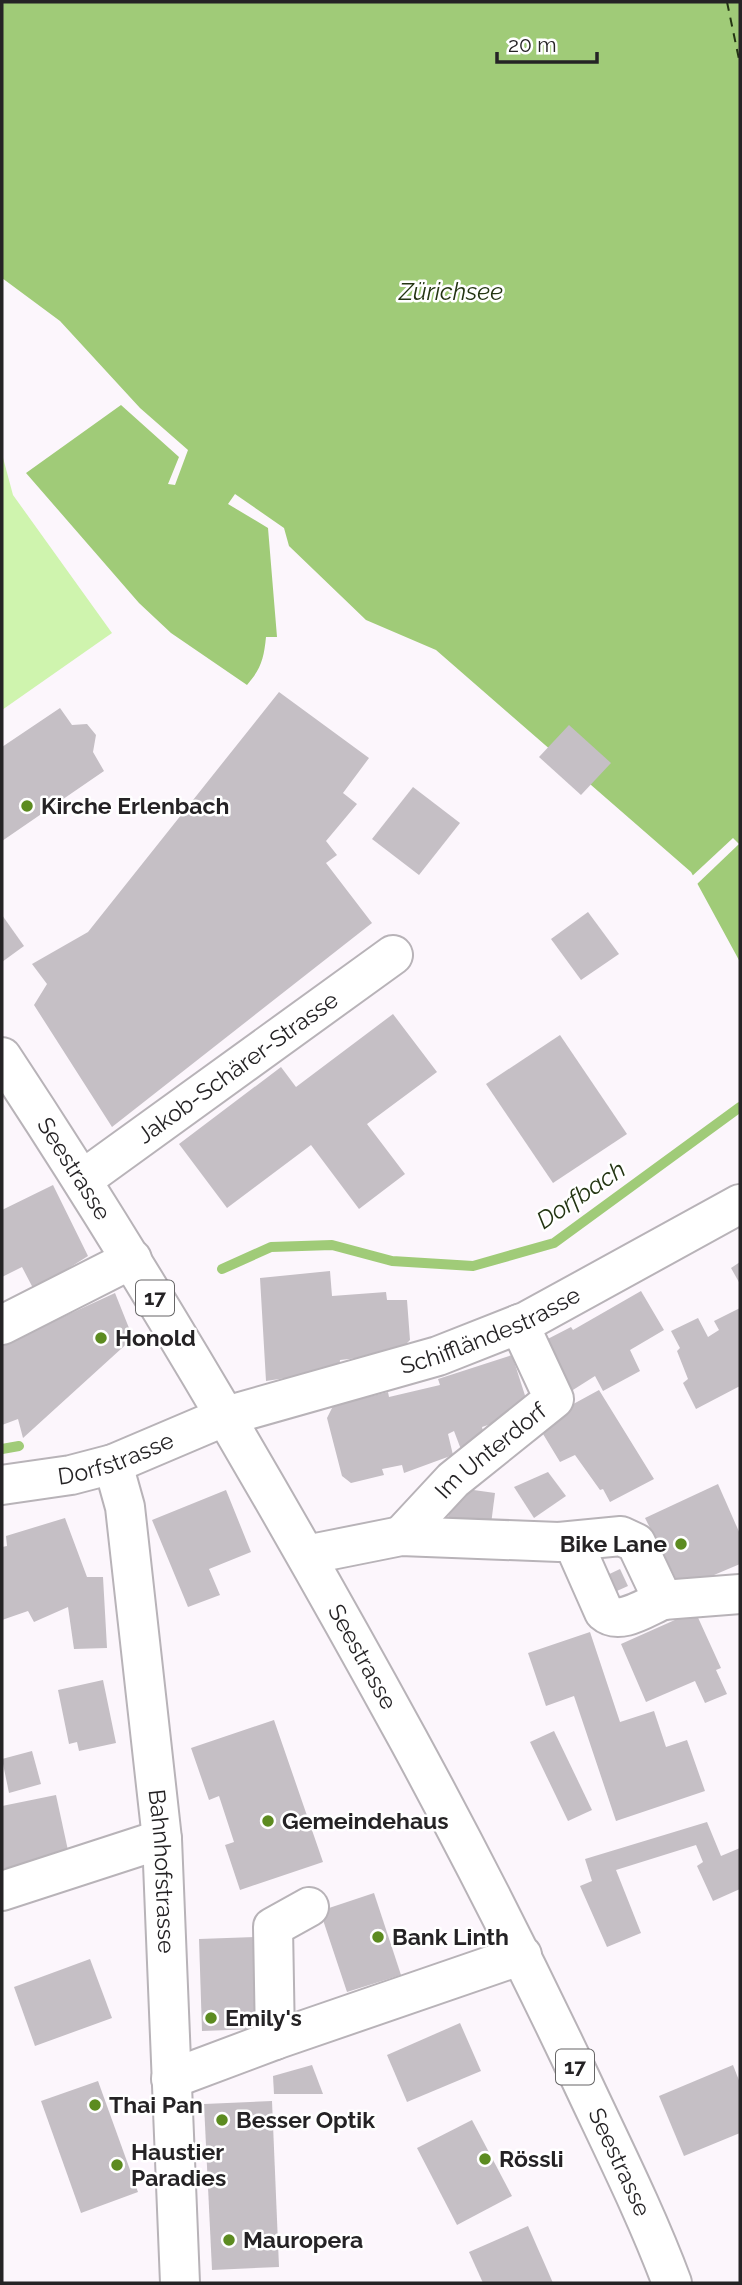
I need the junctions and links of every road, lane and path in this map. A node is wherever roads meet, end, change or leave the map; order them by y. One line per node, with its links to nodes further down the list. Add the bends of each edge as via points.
1 (393, 955): 3 (street, Jakob-Schärer-Strasse)
2 (2, 1057): 3 (street, Seestrasse / 17)
3 (82, 1180): 5 (street, Seestrasse / 17)
4 (740, 1204): 6 (street, Schiffländestrasse)
5 (132, 1259): 7 (street); 8 (street, Seestrasse / 17)
6 (519, 1324): 8 (street, Schiffländestrasse, via 438,1356); 11 (street, Im Unterdorf, via 554,1399 453,1480)
7 (2, 1325)
8 (226, 1416): 9 (street, Dorfstrasse); 13 (street, Seestrasse / 17)
9 (113, 1464): 10 (street, Dorfstrasse); 16 (street, Bahnhofstrasse, via 125,1507)
10 (2, 1485)
11 (401, 1536): 12 (street, Im Unterdorf); 13 (street, Im Unterdorf)
12 (573, 1542): 15 (street, Im Unterdorf, via 621,1536 636,1543); 15 (street, via 610,1617 621,1618)
13 (306, 1555): 19 (street, Seestrasse / 17)
14 (740, 1594): 15 (street)
15 (663, 1600)
16 (162, 1839): 17 (street); 21 (street, Bahnhofstrasse)
17 (8, 1889)
18 (309, 1907): 20 (street, via 273,1927)
19 (522, 1955): 20 (street); 23 (street, Seestrasse / 17)
20 (275, 2040): 21 (street)
21 (171, 2079): 22 (street, Bahnhofstrasse)
22 (180, 2283)
23 (672, 2283)

